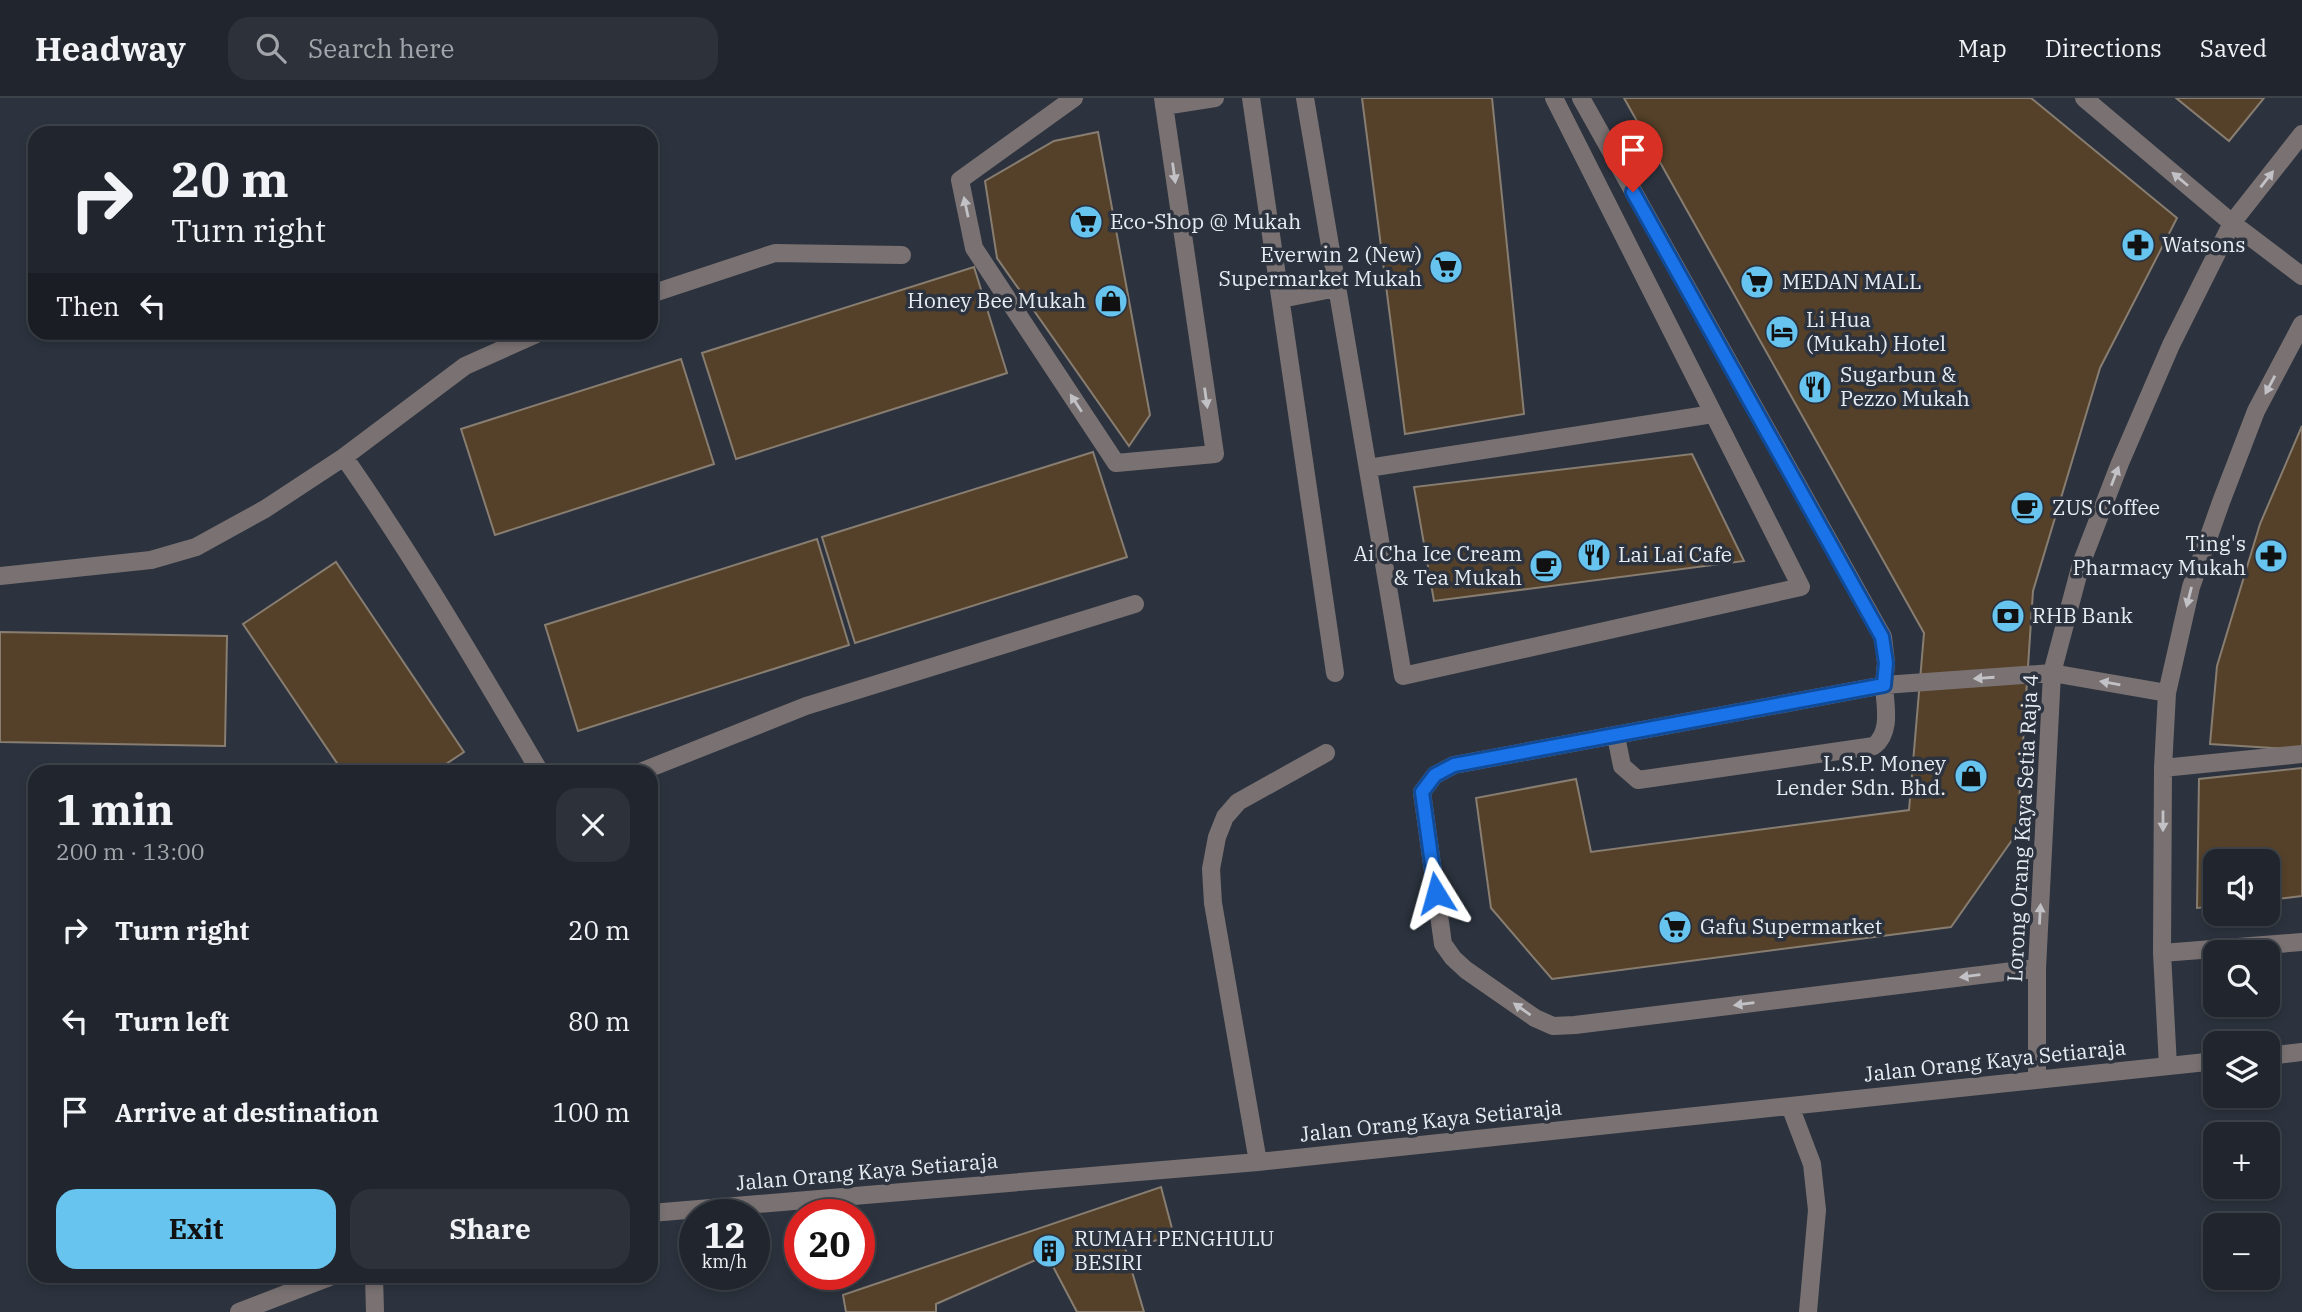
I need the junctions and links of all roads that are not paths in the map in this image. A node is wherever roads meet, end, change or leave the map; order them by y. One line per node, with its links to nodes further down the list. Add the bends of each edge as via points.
1 (1074, 98): 8 (street, one-way to 1, via 1214,454 1116,463 974,248 960,180)
2 (1215, 98): 8 (street)
3 (1251, 98): 15 (street)
4 (1305, 98): 13 (street)
5 (1554, 98): 18 (street)
6 (1581, 98): 25 (street, via 1882,637)
7 (2084, 98): 10 (street, one-way to 7)
8 (1163, 102)
9 (2302, 134): 10 (street, Lorong Orang Kaya Setia Raja 4, one-way to 9)
10 (2232, 223): 12 (street); 24 (street, Lorong Orang Kaya Setia Raja 4, one-way to 10, via 2081,564 2120,463 2171,345)
11 (902, 255): 14 (street, via 775,253)
12 (2302, 276)
13 (1337, 288): 15 (street); 20 (street)
14 (658, 292)
15 (1281, 299): 23 (street)
16 (2302, 324): 26 (street, one-way to 26, via 2256,411 2221,502 2191,587)
17 (523, 340): 19 (street, via 465,366)
18 (1713, 414): 20 (street); 20 (street, via 1801,587 1402,676)
19 (344, 457): 21 (street, via 197,547 150,560); 30 (street, via 429,585)
20 (1368, 468)
21 (0, 576)
22 (1135, 604): 31 (street, via 806,706)
23 (1335, 673)
24 (2052, 673): 25 (street, one-way to 25); 26 (street, one-way to 24); 35 (street, Lorong Orang Kaya Setia Raja 4, one-way to 24)
25 (1884, 685): 27 (street); 27 (street, via 1886,727 1874,746 1638,780 1622,766)
26 (2167, 692): 32 (street)
27 (1616, 736): 35 (street, one-way to 27, via 1575,1025 1553,1026 1535,1018 1466,970 1443,944 1422,792 1435,775 1454,765)
28 (1326, 753): 42 (street, via 1238,802 1225,817 1211,869)
29 (2302, 754): 32 (street)
30 (536, 765)
31 (658, 765)
32 (2163, 768): 34 (street, one-way to 34)
33 (2302, 942): 34 (street)
34 (2162, 953): 39 (street)
35 (2037, 968): 40 (street, Lorong Orang Kaya Setia Raja 4)
36 (2302, 1052): 37 (street)
37 (2280, 1055)
38 (2203, 1062): 39 (street, Jalan Orang Kaya Setiaraja)
39 (2168, 1066): 40 (street, Jalan Orang Kaya Setiaraja)
40 (2037, 1080): 41 (street, Jalan Orang Kaya Setiaraja)
41 (1790, 1106): 42 (street, Jalan Orang Kaya Setiaraja); 48 (street, via 1812,1164 1817,1210)
42 (1258, 1162): 43 (street, Jalan Orang Kaya Setiaraja)
43 (658, 1212)
44 (314, 1283): 46 (street)
45 (374, 1283): 47 (street)
46 (239, 1312)
47 (375, 1312)
48 (1808, 1312)

